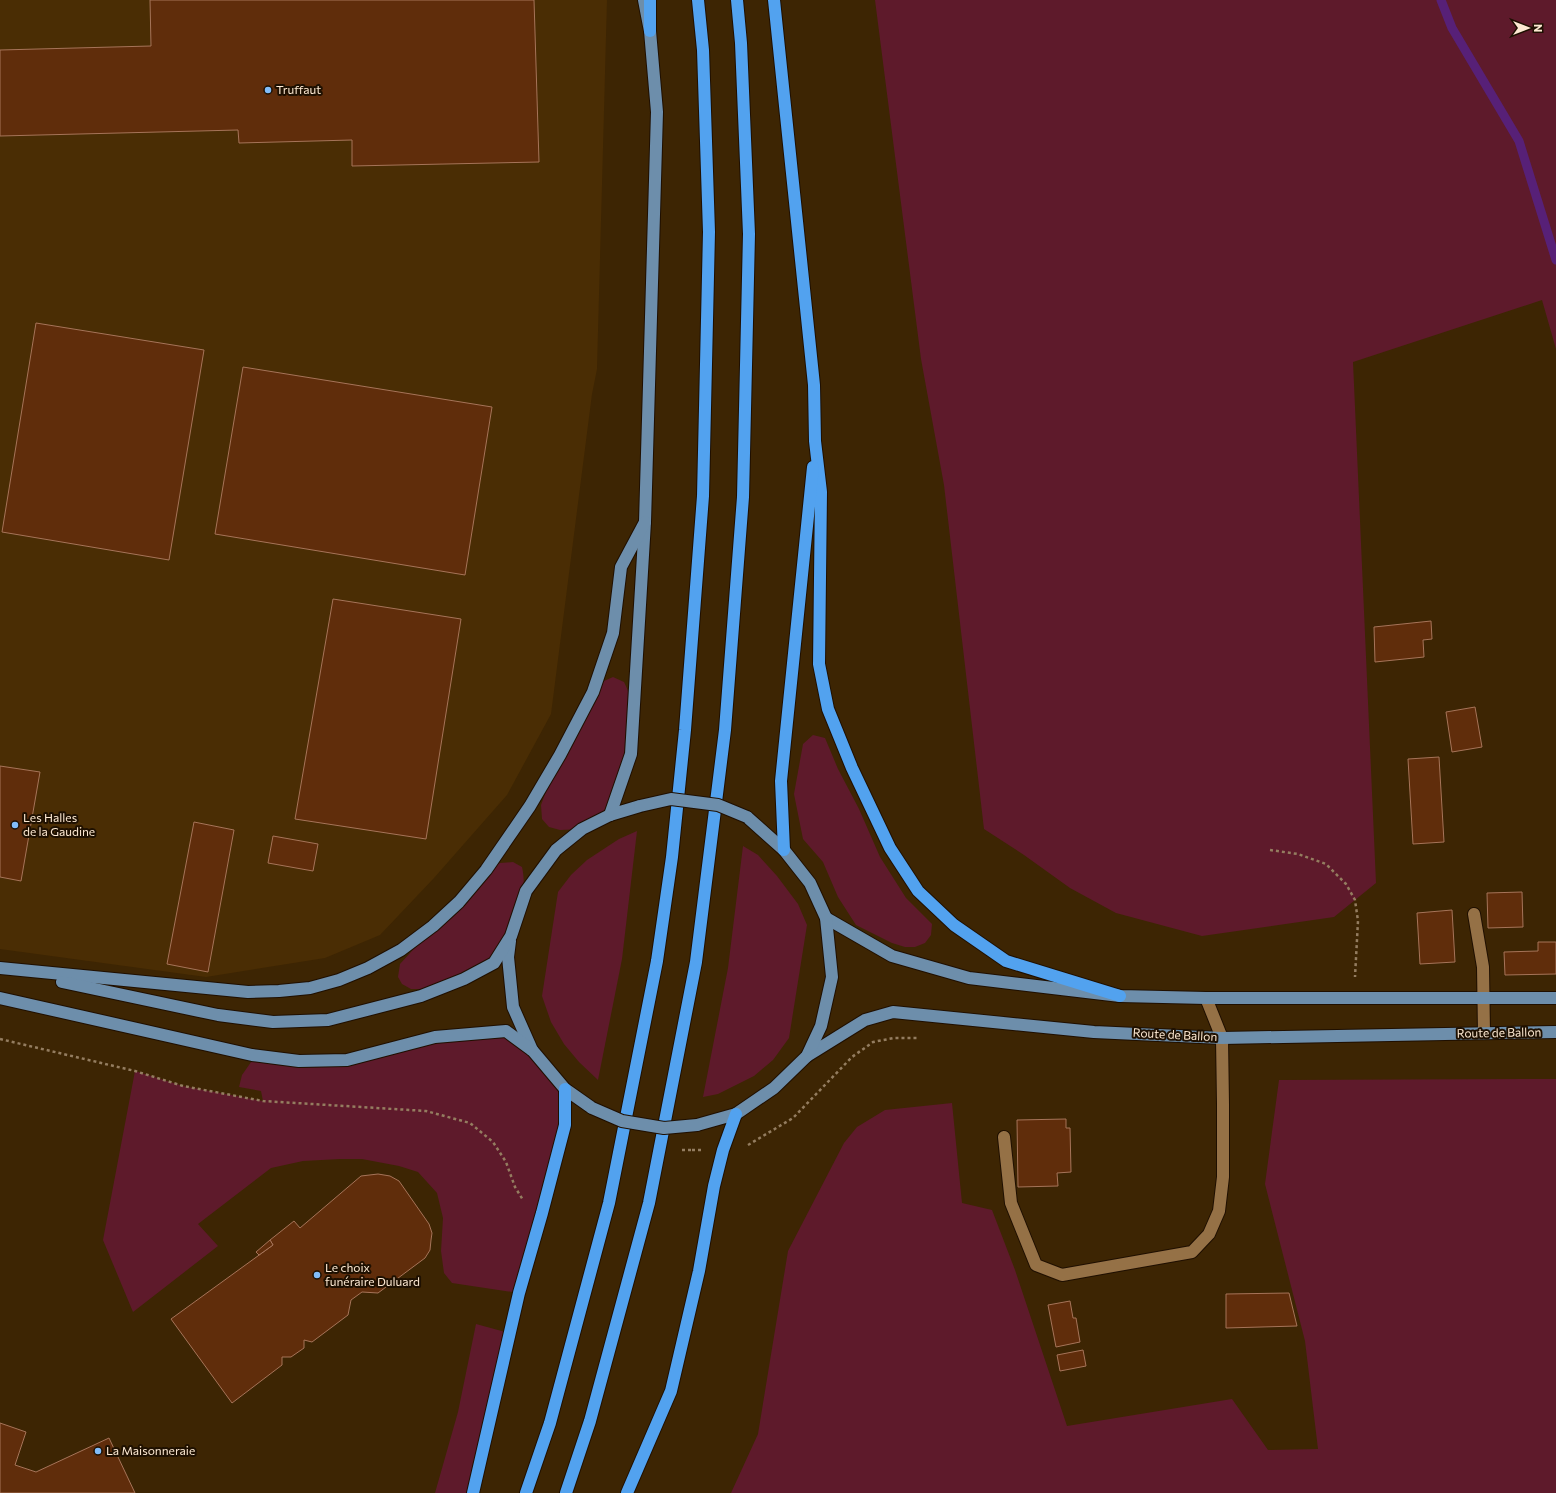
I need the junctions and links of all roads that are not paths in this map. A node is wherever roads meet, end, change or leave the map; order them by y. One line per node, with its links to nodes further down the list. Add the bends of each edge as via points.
1 (644, 0): 6 (main road)
2 (650, 0): 6 (highway)
3 (698, 0): 29 (highway, via 703,50 709,232 703,496 685,730 672,857 657,961 609,1203 550,1423)
4 (736, 0): 30 (highway, via 741,43 749,234 743,497 723,751 696,962 649,1203 590,1422)
5 (774, 0): 7 (highway, via 812,370)
6 (650, 31): 8 (main road, via 657,143)
7 (815, 441): 10 (highway, via 781,781); 15 (highway, via 821,492 819,664 828,709 852,768 890,848 918,891 954,925 1006,961)
8 (645, 522): 9 (main road, via 631,754); 14 (main road, via 621,567 613,633 593,692 560,755 530,806 486,870 454,907 401,950 339,980 310,988 279,991 241,991)
9 (610, 815): 10 (main road, bridge, via 671,799 718,805 747,817); 13 (main road, via 582,829 556,850 526,891)
10 (784, 850): 12 (main road, via 810,883)
11 (1474, 914): 18 (lane)
12 (826, 918): 15 (main road, via 892,956 969,978); 24 (main road, via 832,977 821,1026)
13 (511, 936): 14 (main road, via 494,963 464,979 421,996 328,1020 273,1022 218,1015); 23 (main road, via 508,957 513,1007)
14 (0, 968)
15 (1120, 996): 17 (main road)
16 (0, 998): 23 (main road, via 244,1053 299,1061 347,1060 435,1037 506,1031)
17 (1206, 998): 18 (main road); 22 (lane)
18 (1484, 998): 19 (main road); 21 (lane)
19 (1556, 998)
20 (1556, 1032): 21 (main road, Route de Ballon)
21 (1484, 1033): 22 (main road, Route de Ballon)
22 (1222, 1038): 24 (main road, Route de Ballon, via 1094,1032 893,1012 865,1020); 27 (lane, via 1223,1177 1219,1211 1209,1234 1192,1252 1062,1275 1036,1265 1011,1203)
23 (533, 1051): 25 (main road)
24 (807, 1056): 26 (main road, via 774,1088)
25 (565, 1089): 26 (main road, bridge, via 592,1108 622,1121 664,1128 697,1125); 28 (highway, via 565,1124 519,1293)
26 (736, 1114): 31 (highway, via 714,1186 699,1270 671,1391)
27 (1004, 1137)
28 (473, 1493)
29 (526, 1493)
30 (566, 1493)
31 (627, 1493)

